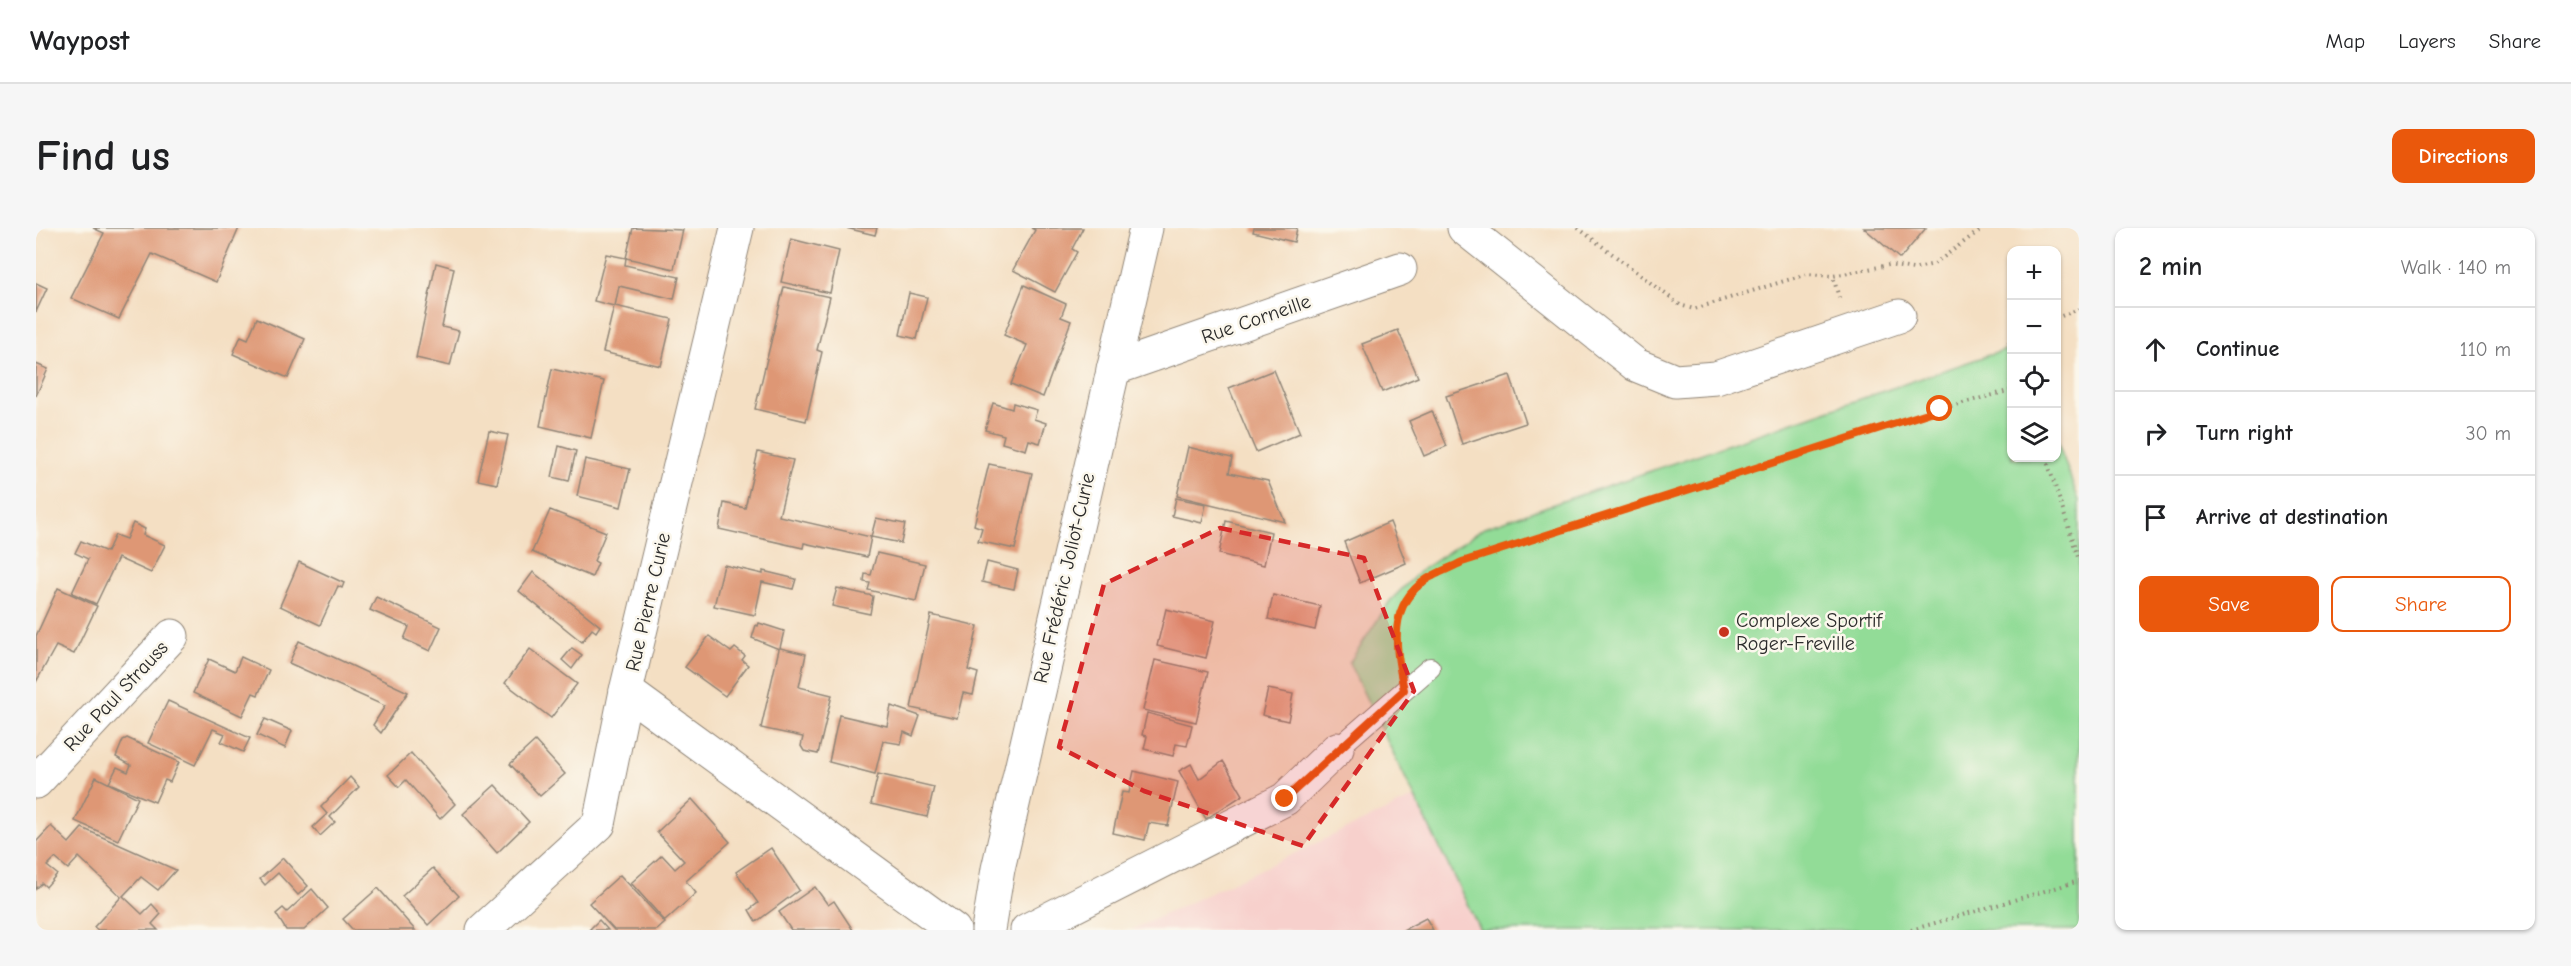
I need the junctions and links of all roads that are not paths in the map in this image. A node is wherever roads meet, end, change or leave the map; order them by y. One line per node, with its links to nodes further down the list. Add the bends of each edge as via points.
1 (737, 228): 9 (street, Rue Pierre Curie)
2 (1146, 228): 6 (street, Rue Frédéric Joliot-Curie)
3 (1464, 228): 5 (street, via 1636,365 1675,381 1716,378)
4 (1400, 269): 6 (street, Rue Corneille)
5 (1899, 316)
6 (1113, 369): 14 (street, Rue Frédéric Joliot-Curie)
7 (172, 636): 11 (street, Rue Paul Strauss)
8 (1430, 668): 10 (lane)
9 (627, 691): 12 (street, Rue Pierre Curie, via 599,824); 13 (street)
10 (1338, 749): 15 (street, via 1285,799)
11 (36, 782)
12 (483, 930)
13 (954, 930)
14 (987, 930)
15 (1026, 930)

